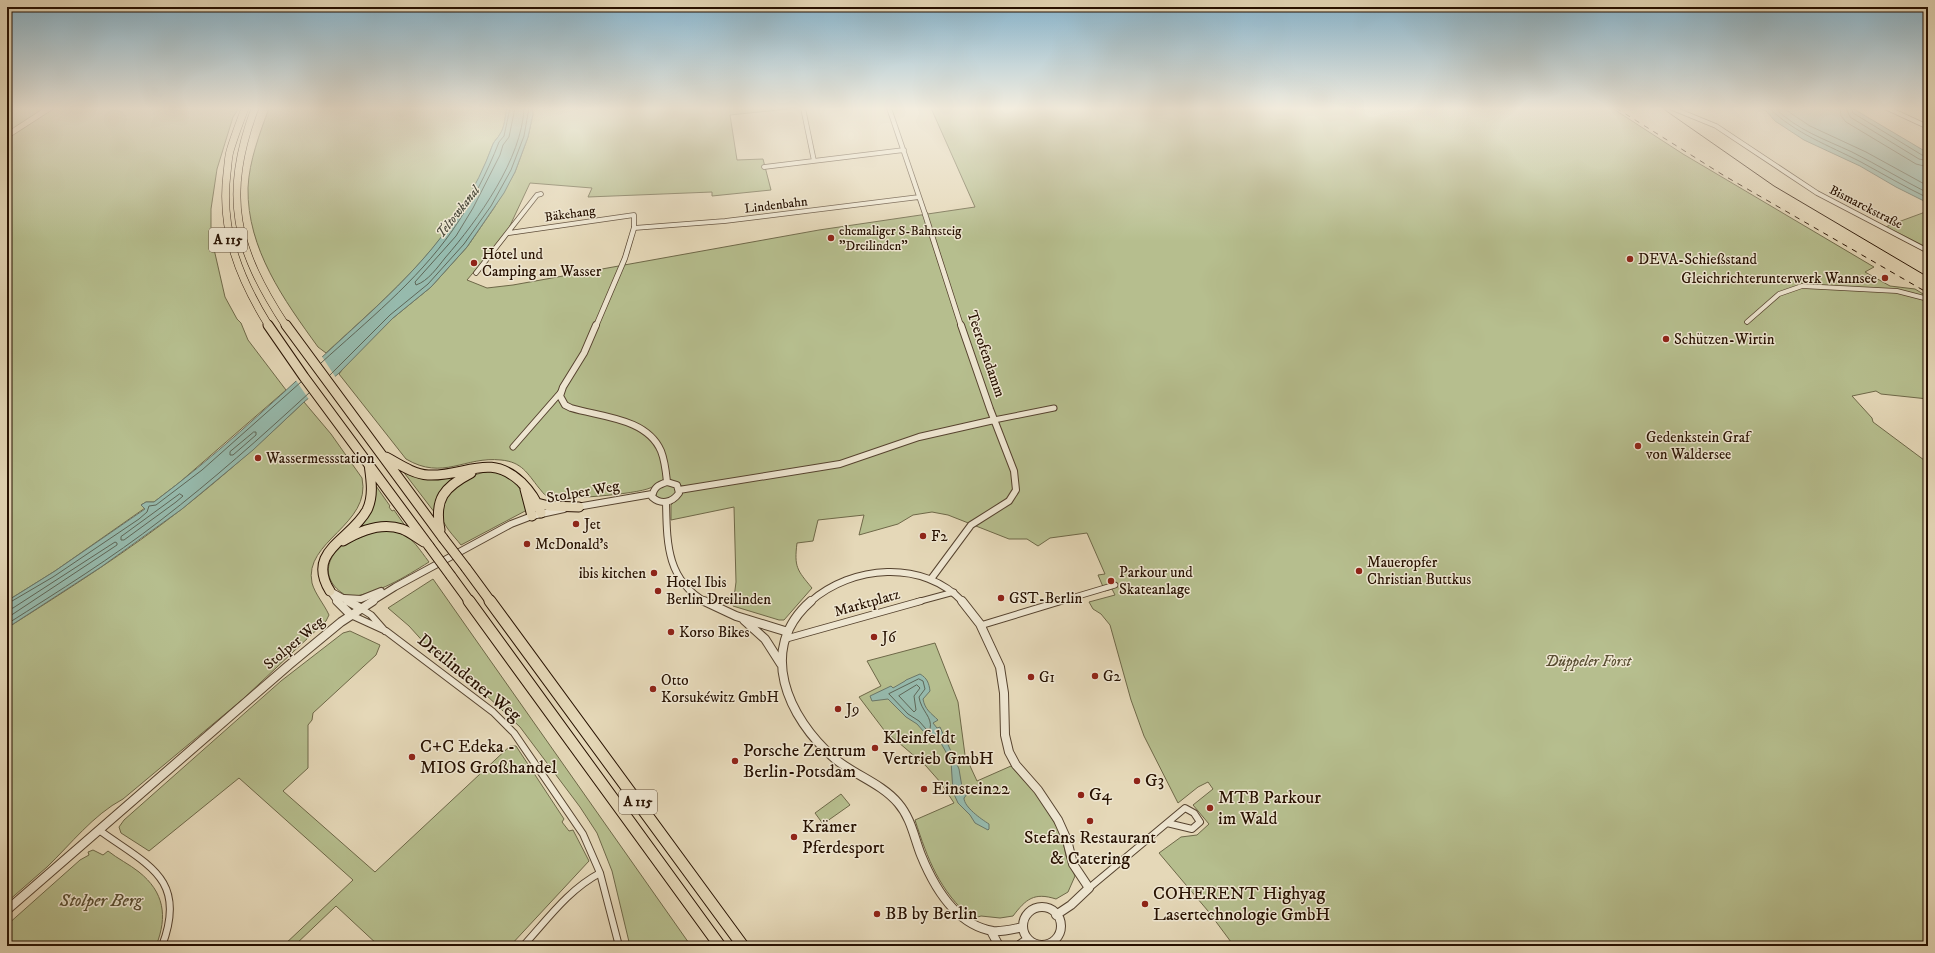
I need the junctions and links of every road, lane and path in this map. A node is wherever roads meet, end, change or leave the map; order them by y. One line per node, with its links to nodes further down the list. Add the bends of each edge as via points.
1 (229, 152): 23 (highway, A 115, via 224,204 225,223 229,242 244,282 259,311 291,359)
2 (241, 152): 22 (highway, A 115, via 236,178 239,224 247,253 263,288 306,353)
3 (812, 152): 7 (street)
4 (882, 152): 7 (street)
5 (905, 152): 10 (street, Teerofendamm)
6 (1756, 152): 14 (street, Bismarckstraße, via 1817,193)
7 (814, 160): 8 (street)
8 (764, 167)
9 (541, 194): 13 (street, Bäkehang, via 537,195 510,228)
10 (919, 197): 11 (street, Teerofendamm); 12 (street, Lindenbahn, via 725,221)
11 (925, 214): 20 (street, Teerofendamm)
12 (634, 228): 13 (street, Bäkehang, via 634,215); 18 (street, via 630,246 584,353)
13 (509, 233): 15 (street, Bäkehang)
14 (1928, 251)
15 (476, 273)
16 (1928, 300): 17 (street, via 1897,291 1792,287 1780,292)
17 (1747, 322)
18 (561, 392): 21 (street); 25 (street, via 562,400 571,408 629,423 647,434 661,453)
19 (1054, 408): 20 (street)
20 (994, 420): 27 (street, via 919,437 840,464); 36 (street, Teerofendamm, via 1015,475 1016,491 1008,502 972,525)
21 (513, 447)
22 (383, 456): 24 (highway, via 406,468 426,474 446,474 483,466); 33 (highway, A 115)
23 (368, 463): 34 (highway, A 115); 35 (highway, via 372,486 366,510)
24 (498, 467): 26 (highway, via 516,475); 33 (highway, via 472,472 446,489 440,498 436,516)
25 (667, 482): 27 (street, via 677,485); 28 (street, via 655,488)
26 (524, 484): 30 (highway); 32 (highway)
27 (679, 490): 29 (street, via 674,499)
28 (652, 494): 29 (street, via 656,501); 31 (street, Stolper Weg)
29 (666, 502): 44 (street, via 670,559 677,575 694,594 722,610)
30 (537, 503): 31 (highway); 32 (highway)
31 (579, 507): 32 (street, Stolper Weg)
32 (536, 515): 38 (street, Stolper Weg, via 511,524)
33 (442, 536): 64 (highway, A 115, bridge)
34 (429, 546): 35 (highway, via 404,530 382,527 360,532); 63 (highway, A 115, bridge)
35 (330, 551): 39 (highway, via 324,560 322,576)
36 (932, 579): 40 (street); 47 (street, via 893,572 854,577 831,586 813,598)
37 (1115, 585): 45 (street)
38 (395, 587): 41 (street, via 361,599); 42 (street, Stolper Weg)
39 (330, 590): 41 (street); 43 (street, via 341,607)
40 (955, 592): 45 (street); 48 (street, Marktplatz)
41 (344, 598): 42 (street)
42 (360, 608): 43 (street, Stolper Weg); 46 (street, Dreilindener Weg, via 377,620)
43 (351, 615): 46 (street, Dreilindener Weg); 51 (street, Stolper Weg, via 289,664)
44 (741, 617): 47 (street); 49 (street, via 765,639)
45 (982, 625): 53 (street, via 996,657 1003,682 1004,731 1009,753 1053,812 1066,836 1072,861)
46 (386, 631): 52 (street, Dreilindener Weg, via 493,712 514,733 584,834)
47 (788, 632): 48 (street)
48 (785, 639): 49 (street)
49 (781, 664): 57 (street, via 787,694 824,748 842,764 896,800 912,825 929,872 948,902 963,917)
50 (1167, 823): 53 (street)
51 (99, 830): 54 (street, Stolper Weg); 60 (street, via 134,856 166,886 169,896 169,918)
52 (600, 873): 61 (street, via 589,877 578,887); 62 (street, Dreilindener Weg)
53 (1089, 888): 55 (street)
54 (7, 910)
55 (1056, 915): 56 (street, via 1046,908 1035,908 1026,915); 59 (street, via 1060,928 1058,937)
56 (1023, 927): 57 (street); 58 (street)
57 (991, 931): 65 (street)
58 (1028, 939): 59 (street, via 1039,945); 66 (street)
59 (1052, 945)
60 (162, 946)
61 (523, 946)
62 (619, 946)
63 (720, 946)
64 (743, 946)
65 (999, 946)
66 (1018, 946)

